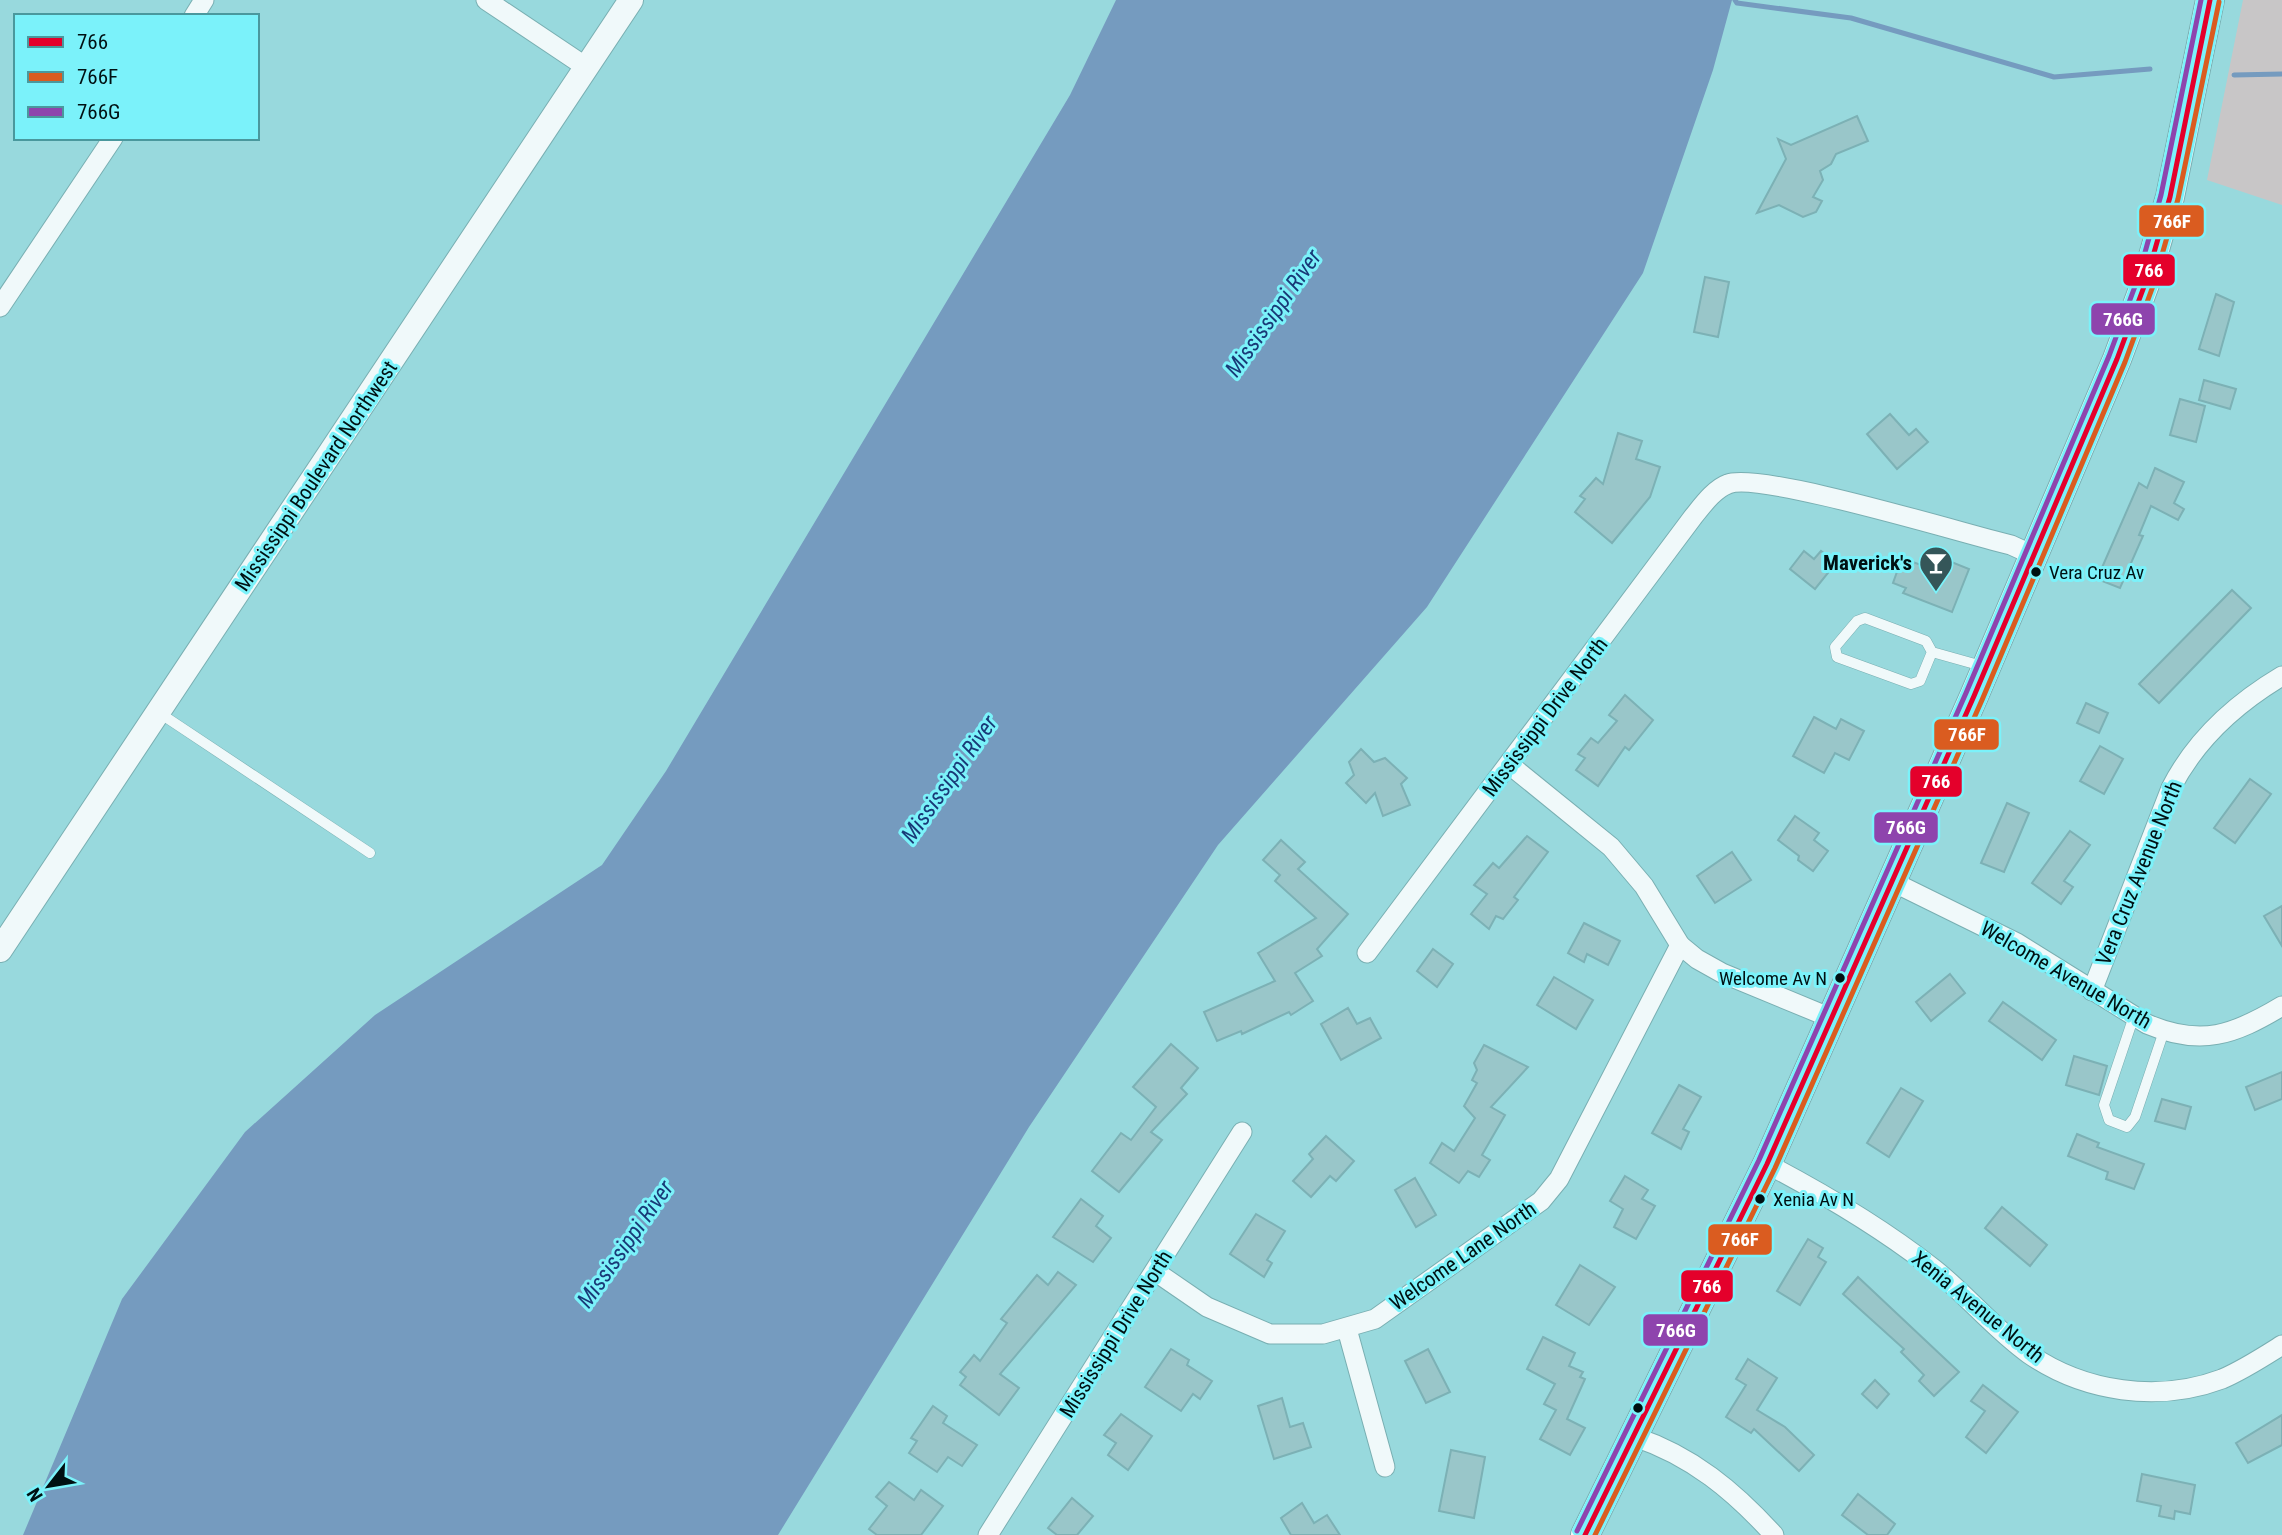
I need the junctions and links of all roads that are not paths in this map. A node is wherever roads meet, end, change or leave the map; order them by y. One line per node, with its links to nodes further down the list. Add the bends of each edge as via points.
1 (486, 0): 4 (street)
2 (631, 0): 4 (street, Mississippi Boulevard Northwest)
3 (2210, 0): 7 (main road, via 2170,197 2145,284)
4 (586, 67): 11 (street, Mississippi Boulevard Northwest)
5 (112, 140): 6 (street)
6 (0, 307)
7 (2033, 555): 9 (main road); 12 (street, Mississippi Drive North, via 2011,545 1803,490 1744,481 1727,484 1693,517)
8 (1932, 652): 8 (lane, via 1926,641 1865,618 1857,621 1835,648 1837,657 1910,684 1920,681); 9 (lane)
9 (1986, 667): 14 (main road)
10 (2282, 676): 18 (street, Vera Cruz Avenue North, via 2224,717 2185,761)
11 (157, 711): 13 (lane); 16 (street, Mississippi Boulevard Northwest)
12 (1510, 765): 15 (street, via 1611,847 1644,886); 17 (street, Mississippi Drive North)
13 (370, 853)
14 (1893, 882): 18 (street, Welcome Avenue North, via 2017,943); 21 (main road)
15 (1681, 944): 21 (street, via 1722,972); 26 (street, Welcome Lane North, via 1559,1180 1541,1202 1375,1319)
16 (0, 950)
17 (1367, 953)
18 (2092, 991): 20 (street, Welcome Avenue North)
19 (2282, 1006): 22 (street, Welcome Avenue North, via 2228,1033 2199,1038)
20 (2134, 1016): 22 (street, Welcome Avenue North); 22 (lane, via 2104,1105 2109,1120 2127,1127 2135,1117)
21 (1831, 1018): 24 (main road)
22 (2164, 1031)
23 (1242, 1132): 25 (street, Mississippi Drive North)
24 (1768, 1164): 27 (street, Xenia Avenue North, via 1900,1243 2029,1354 2089,1383 2123,1391 2186,1389 2221,1379); 28 (main road)
25 (1156, 1272): 26 (street, Welcome Lane North, via 1208,1307 1270,1334 1305,1336); 30 (street, Mississippi Drive North)
26 (1347, 1329): 29 (street)
27 (2282, 1345)
28 (1635, 1437): 31 (main road); 32 (street, via 1689,1461 1721,1482)
29 (1385, 1467)
30 (988, 1535)
31 (1585, 1535)
32 (1774, 1535)

